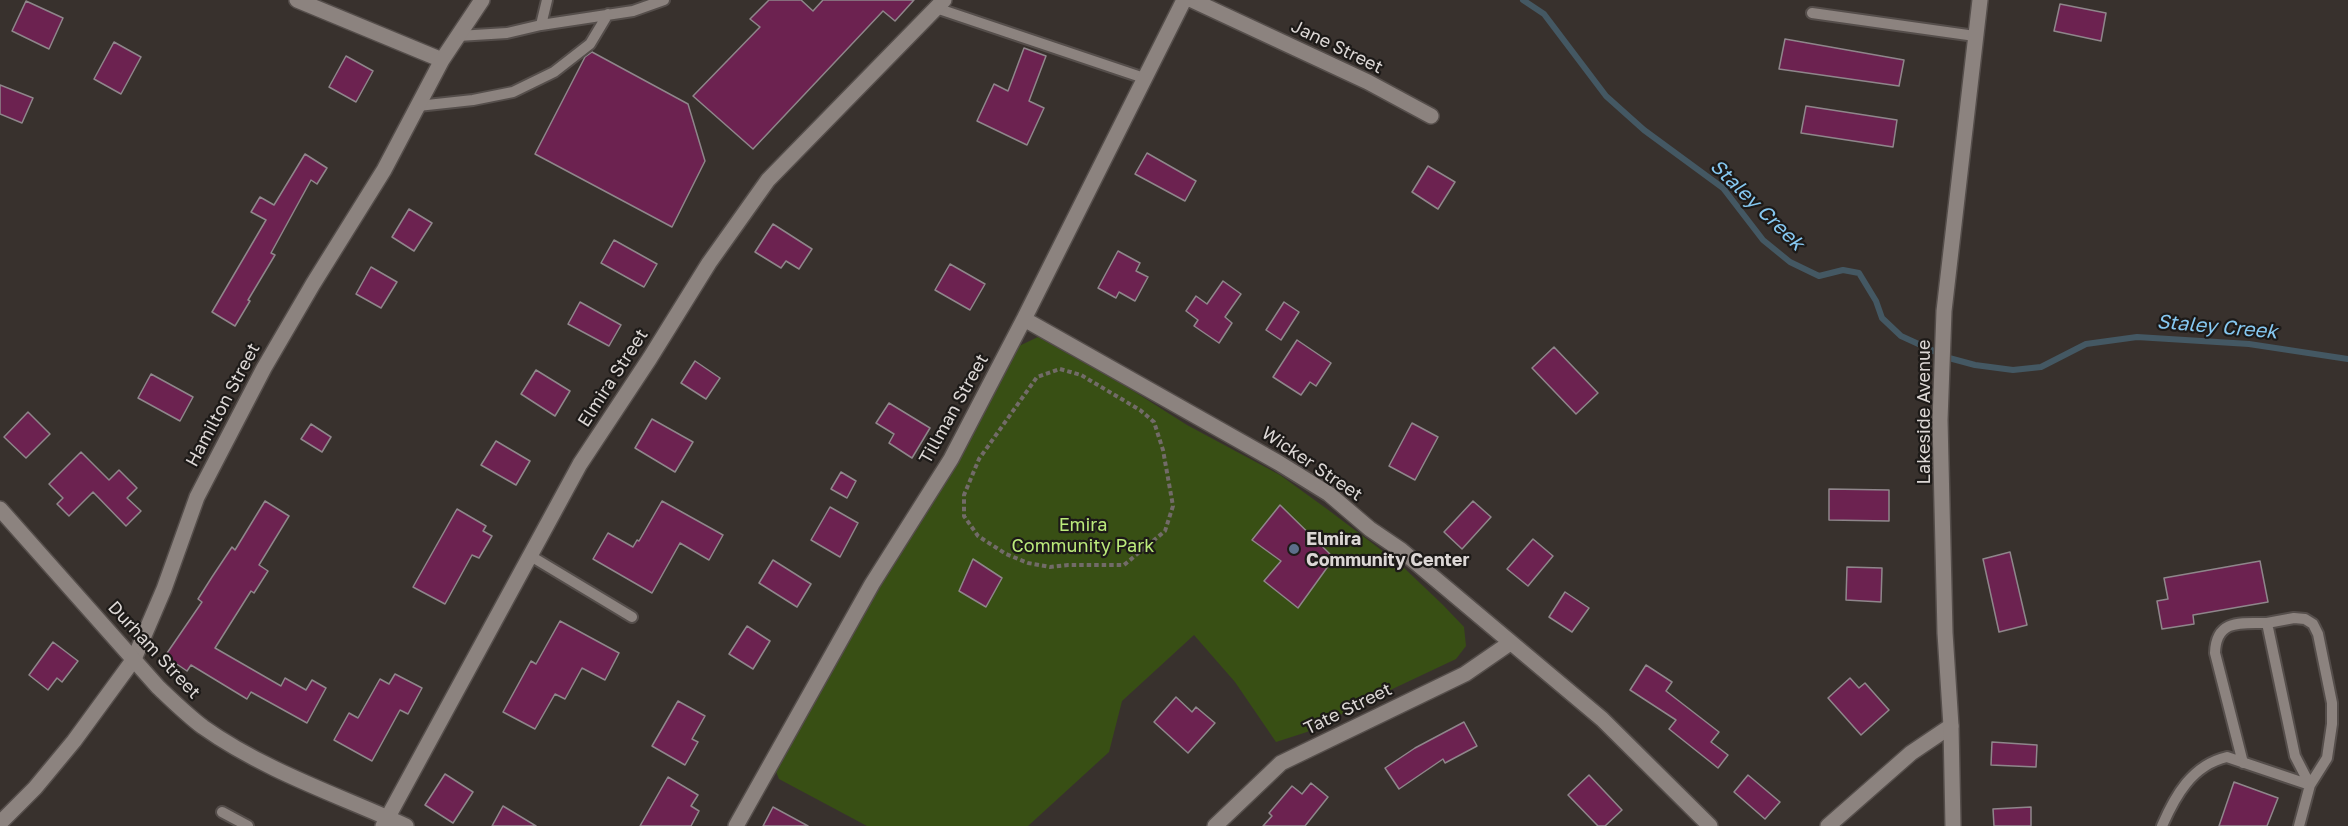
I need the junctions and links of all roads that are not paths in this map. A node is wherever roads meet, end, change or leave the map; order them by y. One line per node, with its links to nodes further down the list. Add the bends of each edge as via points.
1 (297, 0): 14 (street)
2 (482, 0): 12 (street, Hamilton Street)
3 (547, 0): 11 (lane)
4 (664, 0): 10 (lane, via 633,11)
5 (1184, 0): 15 (street, Tillman Street)
6 (1192, 0): 17 (street, Jane Street, via 1368,82)
7 (1980, 0): 13 (street, Lakeside Avenue)
8 (940, 4): 15 (lane); 20 (street, Elmira Street, via 768,180 709,263 580,464)
9 (1812, 13): 13 (lane)
10 (608, 14): 11 (lane); 16 (lane, via 591,44 554,72 513,92)
11 (541, 25): 12 (lane, via 507,33)
12 (458, 36): 14 (street, Hamilton Street)
13 (1975, 36): 25 (street, Lakeside Avenue, via 1944,311 1940,420)
14 (442, 60): 16 (street, Hamilton Street)
15 (1144, 78): 18 (street, Tillman Street)
16 (418, 106): 24 (street, Hamilton Street, via 384,170 264,368 197,497)
17 (1431, 116)
18 (1024, 320): 23 (street, Wicker Street, via 1202,418 1329,494); 33 (street, Tillman Street, via 951,459 872,584)
19 (0, 509): 24 (street, Durham Street)
20 (529, 555): 21 (lane); 29 (street, Elmira Street)
21 (632, 617)
22 (2267, 623): 26 (lane, via 2237,623 2222,630 2216,640); 27 (lane, via 2295,756); 27 (lane, via 2305,619 2318,634 2332,703 2332,724 2327,758)
23 (1510, 643): 34 (street, Tate Street, via 1465,674 1281,762); 35 (street, Wicker Street, via 1602,719)
24 (134, 659): 29 (street, Durham Street, via 158,687 204,728 254,758); 30 (street, Hamilton Street, via 74,741)
25 (1951, 726): 36 (street, via 1911,753); 37 (street, Lakeside Avenue)
26 (2243, 763): 27 (lane); 38 (lane, via 2227,757 2198,771 2172,801)
27 (2310, 785): 39 (lane)
28 (222, 812): 31 (lane)
29 (386, 822): 32 (street, Durham Street)
30 (3, 823)
31 (248, 826)
32 (406, 826)
33 (736, 826)
34 (1215, 826)
35 (1710, 826)
36 (1828, 826)
37 (1953, 826)
38 (2162, 826)
39 (2299, 826)

